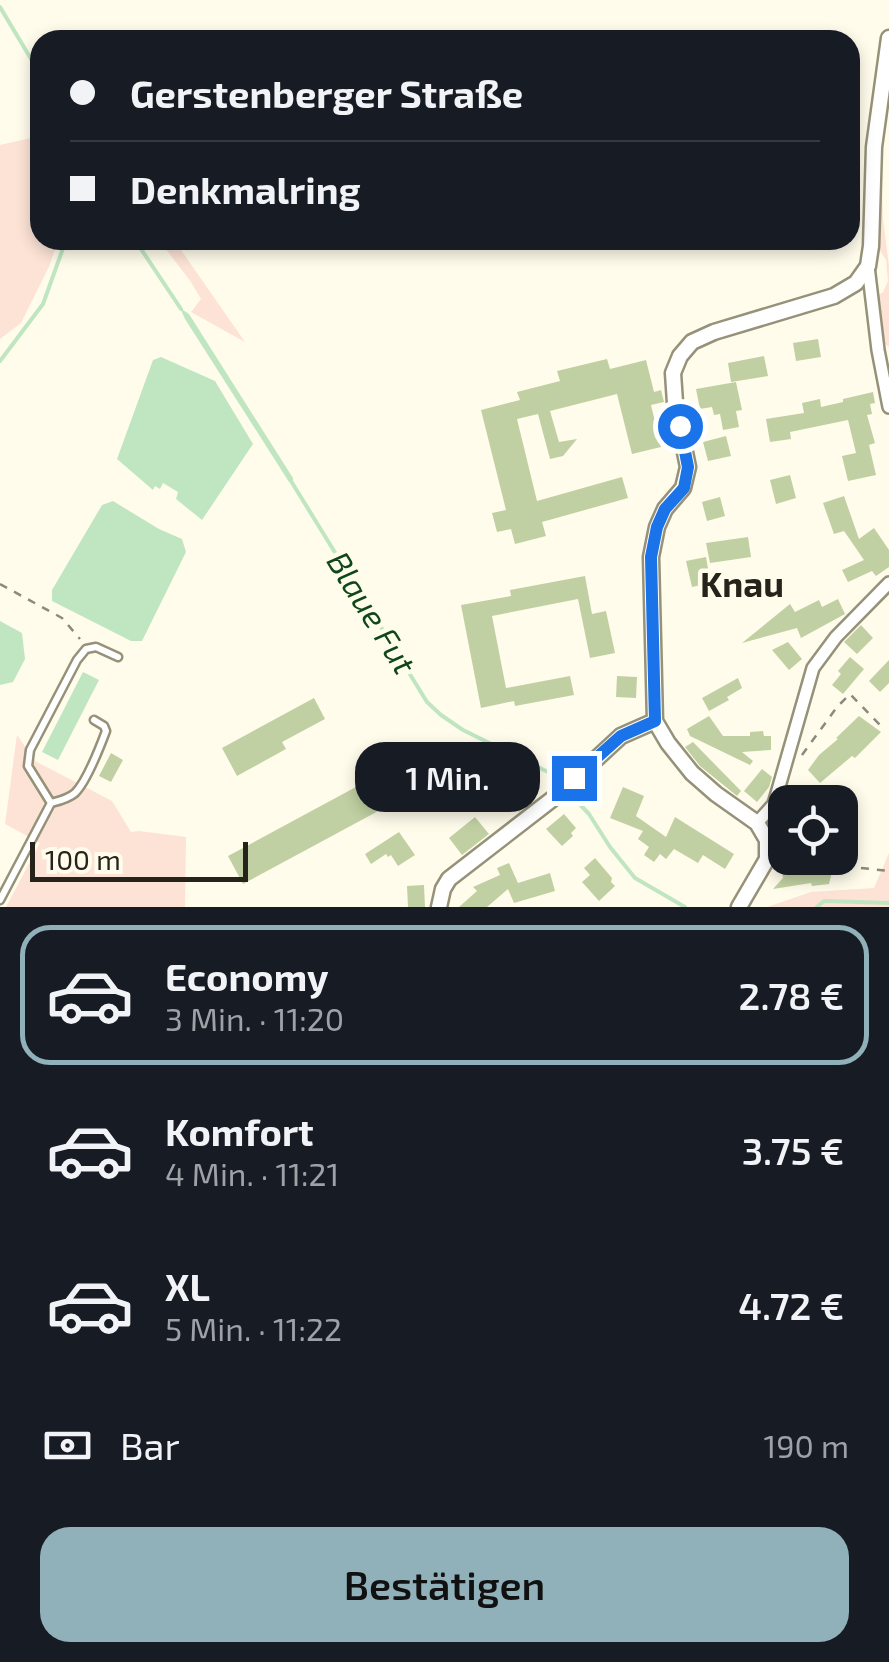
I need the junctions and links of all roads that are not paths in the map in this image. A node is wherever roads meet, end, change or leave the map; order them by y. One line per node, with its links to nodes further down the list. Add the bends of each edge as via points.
1 (889, 38): 2 (street)
2 (868, 266): 3 (street); 7 (street, via 834,296 714,332 680,356 673,372 675,403 688,467 684,488 657,527 651,557)
3 (889, 407)
4 (889, 583): 9 (street, via 814,668 774,804)
5 (118, 656): 8 (lane, via 86,649 30,750 28,766)
6 (94, 720): 8 (lane, via 106,731 86,775 76,792)
7 (655, 721): 9 (street, via 692,773); 12 (street, via 621,736 449,879)
8 (51, 802): 10 (lane)
9 (757, 823): 11 (street, via 767,840 767,859)
10 (0, 900)
11 (740, 906)
12 (439, 907)

